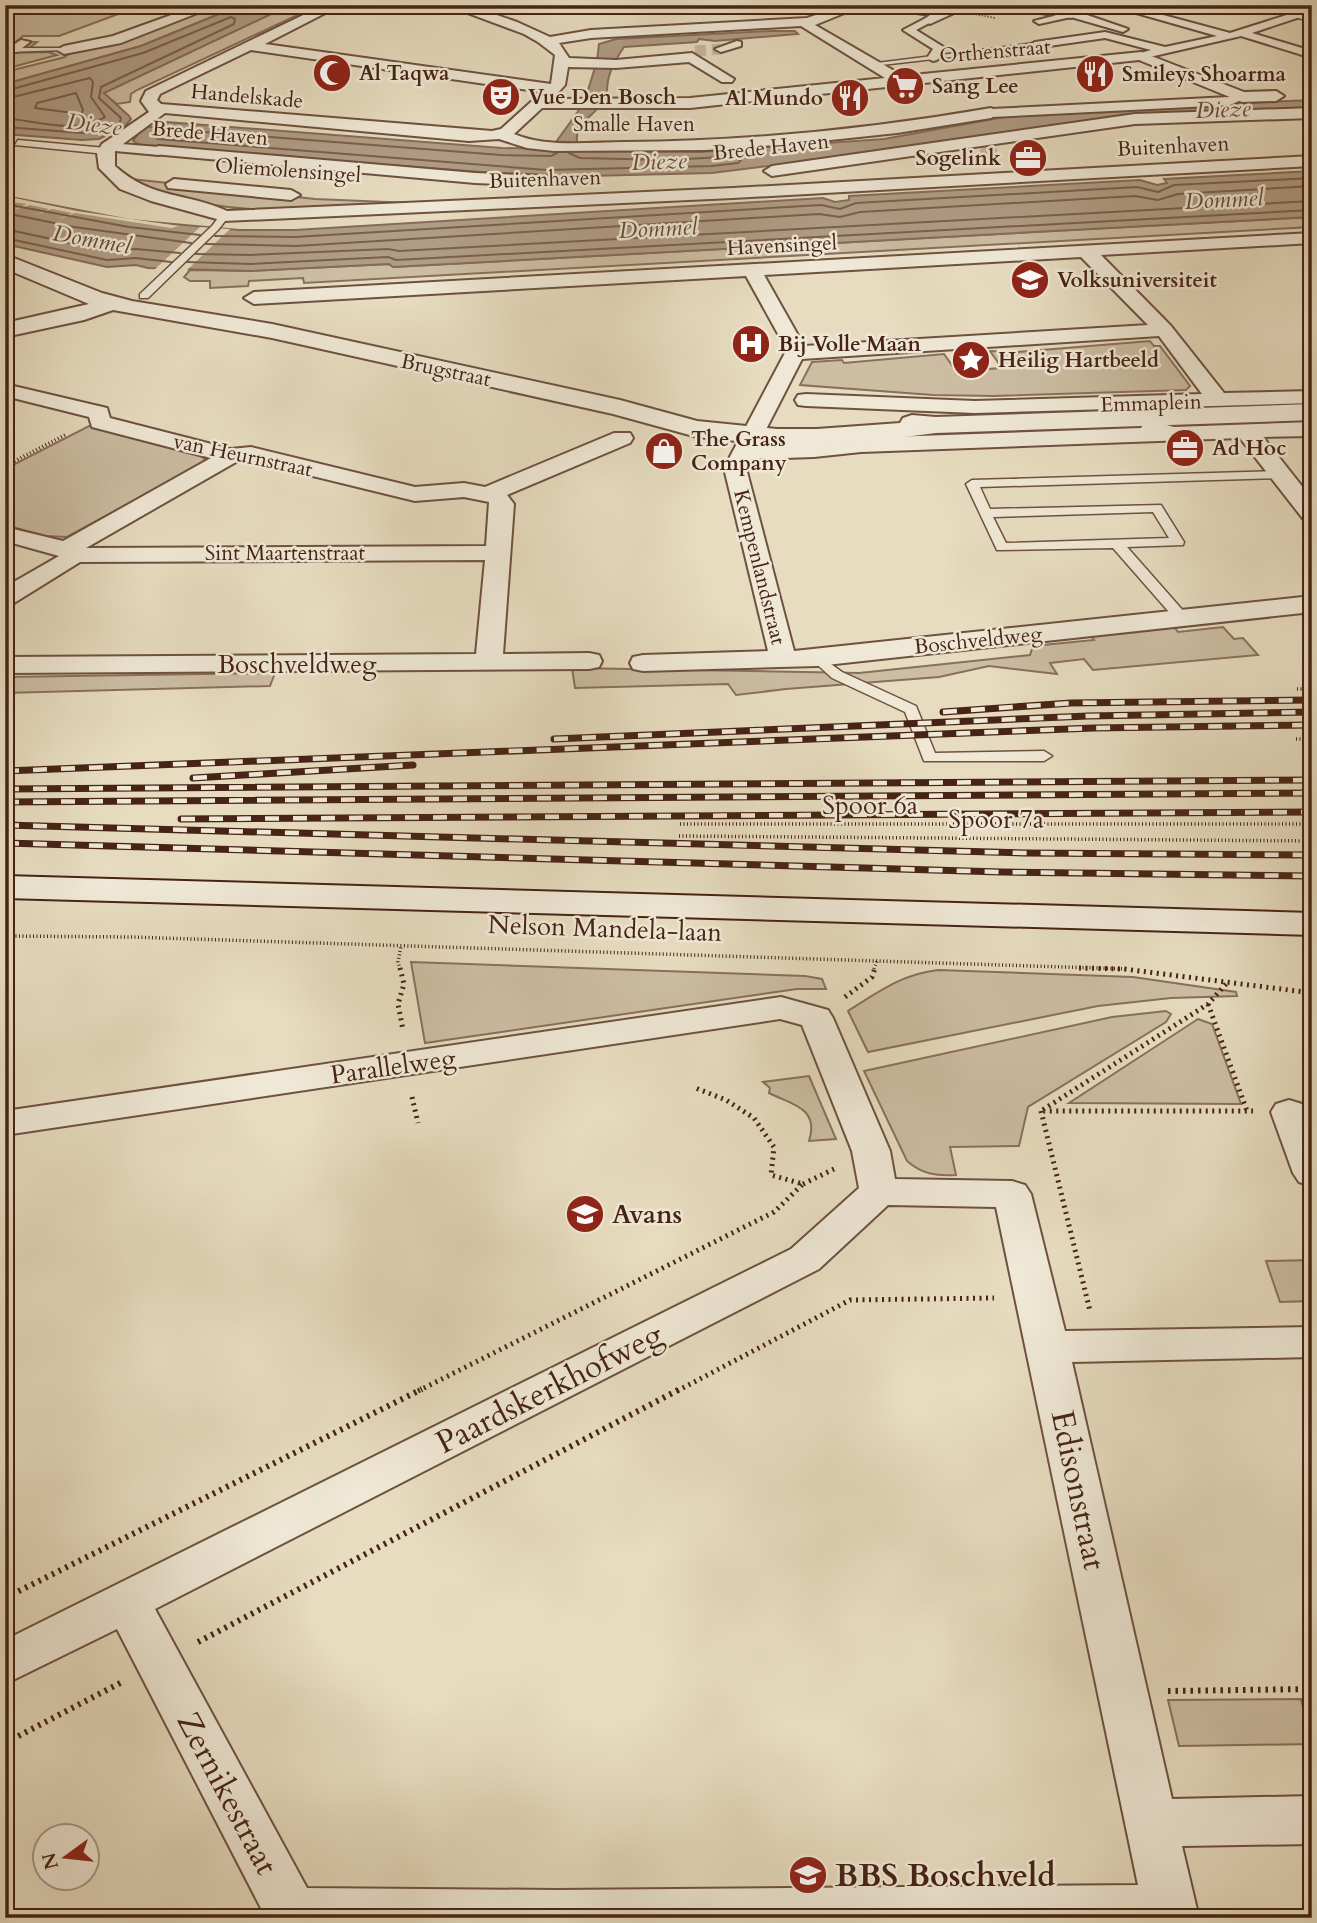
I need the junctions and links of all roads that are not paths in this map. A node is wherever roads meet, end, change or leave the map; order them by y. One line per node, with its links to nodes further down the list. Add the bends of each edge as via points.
1 (212, 5): 26 (street, via 116,40)
2 (335, 5): 22 (street)
3 (452, 5): 18 (street)
4 (858, 5): 15 (street)
5 (890, 5): 12 (street, via 945,15)
6 (1016, 5): 10 (street)
7 (1111, 5): 10 (street); 17 (street)
8 (735, 10): 16 (street)
9 (1312, 10): 11 (street, Orthenstraat)
10 (1071, 14): 14 (street); 23 (street)
11 (1297, 16): 13 (lane); 17 (street, Orthenstraat)
12 (930, 20): 30 (street, via 908,30 939,48)
13 (1312, 20)
14 (1039, 21)
15 (809, 22): 16 (street); 32 (street, via 808,27)
16 (767, 23): 18 (street)
17 (1236, 35): 23 (street, Orthenstraat); 28 (street)
18 (548, 41): 31 (street)
19 (25, 42): 25 (street)
20 (737, 44): 24 (street)
21 (1035, 45): 27 (street, via 1105,35); 30 (lane); 33 (street)
22 (249, 46): 37 (street); 43 (street, via 150,94 149,100)
23 (1187, 47): 27 (street, Orthenstraat)
24 (721, 49)
25 (9, 50): 26 (lane)
26 (64, 50)
27 (1167, 51): 29 (street, Orthenstraat)
28 (1312, 55)
29 (1141, 56): 33 (street, Orthenstraat); 40 (street)
30 (933, 58): 32 (lane)
31 (569, 62): 35 (street, via 616,64 693,54); 37 (street)
32 (873, 64): 36 (street)
33 (1082, 64): 34 (street, Orthenstraat)
34 (933, 77): 36 (street, Orthenstraat); 38 (street)
35 (727, 79)
36 (900, 80): 41 (street, Orthenstraat, via 690,103)
37 (555, 89): 41 (street)
38 (955, 90)
39 (1298, 96): 40 (street, Smalle Haven)
40 (1242, 97): 44 (street, Smalle Haven)
41 (540, 103): 46 (street)
42 (976, 103): 44 (street)
43 (157, 108): 46 (street, Handelskade, via 469,136); 48 (street, via 157,113)
44 (991, 113): 46 (street, Smalle Haven, via 861,134 691,146 541,145)
45 (1312, 113): 52 (street, Brede Haven, via 1135,119 975,146)
46 (501, 134)
47 (18, 144): 48 (lane)
48 (107, 149): 49 (street, Brede Haven); 59 (street, Oliemolensingel, via 107,168 126,185 211,210)
49 (159, 151): 57 (street, Brede Haven)
50 (1312, 161): 54 (street, Buitenhaven)
51 (1008, 162): 54 (street, Buitenhaven)
52 (761, 173)
53 (726, 176): 56 (street, Brede Haven)
54 (1037, 176): 58 (street, Buitenhaven)
55 (133, 177): 58 (street, Oliemolensingel, via 180,185)
56 (697, 177)
57 (559, 181)
58 (440, 206): 59 (street, Buitenhaven)
59 (219, 222): 64 (lane, via 167,272)
60 (1312, 238): 61 (street, Havensingel)
61 (1086, 251): 63 (street, Havensingel); 68 (street, Emmaplein)
62 (10, 263): 64 (street); 64 (street, via 61,272)
63 (752, 270): 65 (street, Havensingel); 70 (street)
64 (120, 298): 66 (street, via 57,306); 67 (street); 69 (street, Brugstraat); 69 (street, Brugstraat)
65 (254, 298)
66 (5, 320)
67 (5, 330)
68 (1164, 330): 70 (street); 76 (street, Emmaplein)
69 (272, 331): 74 (street, Brugstraat)
70 (795, 353): 80 (street)
71 (5, 390): 82 (street, van Heurnstraat, via 99,413 100,422)
72 (1312, 397): 76 (street)
73 (806, 400): 76 (street, Emmaplein)
74 (620, 408): 80 (street, Emmaplein, via 686,427)
75 (1312, 412): 76 (street)
76 (1234, 415): 77 (street, Emmaplein); 78 (street); 79 (street, Emmaplein); 83 (street)
77 (1119, 419): 79 (street); 80 (street, Emmaplein)
78 (1312, 429)
79 (1173, 434): 80 (street, Emmaplein, via 814,450)
80 (752, 435): 96 (street, Kempenlandstraat, via 735,468)
81 (622, 438): 84 (street)
82 (231, 456): 84 (street, van Heurnstraat, via 251,454 415,494 464,490); 90 (street)
83 (1279, 475): 85 (lane); 87 (street)
84 (489, 494): 91 (street, via 502,504)
85 (1092, 495): 86 (lane); 86 (lane, via 972,484); 89 (lane, via 1157,508 1178,542)
86 (985, 513): 89 (lane, via 1002,548)
87 (1312, 515)
88 (5, 534): 90 (street, Sint Maartenstraat)
89 (1116, 544): 94 (lane)
90 (69, 552): 91 (street, Sint Maartenstraat); 92 (street, via 69,561)
91 (498, 553): 98 (street)
92 (5, 598)
93 (1312, 604): 94 (street, Boschveldweg)
94 (1181, 617): 95 (street, Boschveldweg)
95 (817, 658): 96 (street, Boschveldweg); 101 (lane, via 837,675 911,709 929,758)
96 (783, 659): 99 (street, Boschveldweg)
97 (589, 661): 98 (street, Boschveldweg)
98 (489, 662): 100 (street, Boschveldweg)
99 (643, 663)
100 (5, 666)
101 (1044, 757)
102 (5, 887): 105 (street, Nelson Mandela-laan)
103 (5, 911): 105 (street, Nelson Mandela-laan, via 830,936)
104 (1312, 924): 105 (street)
105 (1203, 932): 106 (street)
106 (1312, 946)
107 (1289, 1112): 109 (street)
108 (5, 1123): 110 (street, Parallelweg, via 781,1008 816,1018 871,1151)
109 (1312, 1173)
110 (878, 1192): 112 (street, Edisonstraat, via 1012,1194); 113 (street, Paardskerkhofweg, via 805,1259)
111 (1312, 1342): 112 (street)
112 (1048, 1347): 116 (street, Edisonstraat)
113 (127, 1602): 114 (street, Paardskerkhofweg); 117 (street, Zernikestraat, via 292,1914)
114 (5, 1663)
115 (1312, 1820): 116 (street)
116 (1152, 1823): 117 (street, Edisonstraat)
117 (1171, 1914)

